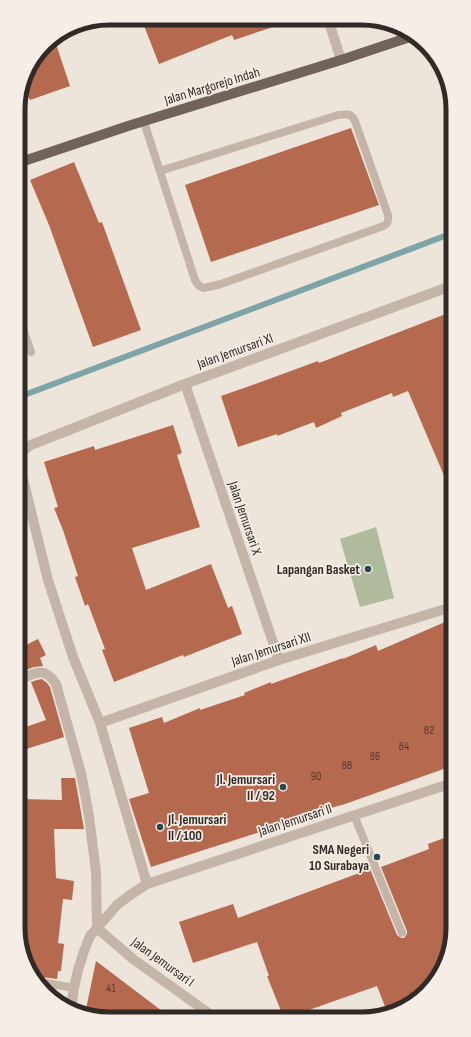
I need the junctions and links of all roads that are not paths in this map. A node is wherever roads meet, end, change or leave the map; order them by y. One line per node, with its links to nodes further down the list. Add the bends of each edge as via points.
1 (330, 25): 3 (street)
2 (407, 38): 3 (main road, Jalan Margorejo Indah)
3 (341, 60): 4 (main road, Jalan Margorejo Indah)
4 (144, 122): 5 (main road, Jalan Margorejo Indah); 6 (lane)
5 (25, 161)
6 (160, 171): 6 (lane, via 195,280 204,288 385,226 389,220 353,116 345,114)
7 (446, 287): 10 (street, Jalan Jemursari XI)
8 (25, 334): 9 (lane)
9 (31, 352)
10 (185, 384): 11 (street, Jalan Jemursari XI); 14 (street, Jalan Jemursari X)
11 (25, 448)
12 (25, 487): 16 (street, Jalan Jemursari XI, via 48,580 73,657)
13 (446, 609): 14 (street, Jalan Jemursari XII)
14 (279, 660): 16 (street, Jalan Jemursari XII)
15 (25, 677): 20 (street, via 33,673 44,673 56,684 81,773 89,816 96,872)
16 (100, 723): 19 (street)
17 (446, 785): 18 (street, Jalan Jemursari II)
18 (354, 815): 19 (street, Jalan Jemursari II); 21 (lane)
19 (147, 884): 20 (street, Jalan Jemursari II, via 117,905)
20 (97, 928): 23 (street, Jalan Jemursari II, via 90,936 84,951); 25 (street, Jalan Jemursari I, via 133,959)
21 (402, 933)
22 (46, 983): 23 (lane)
23 (74, 988): 24 (street, Jalan Jemursari II)
24 (72, 1003)
25 (207, 1012)

